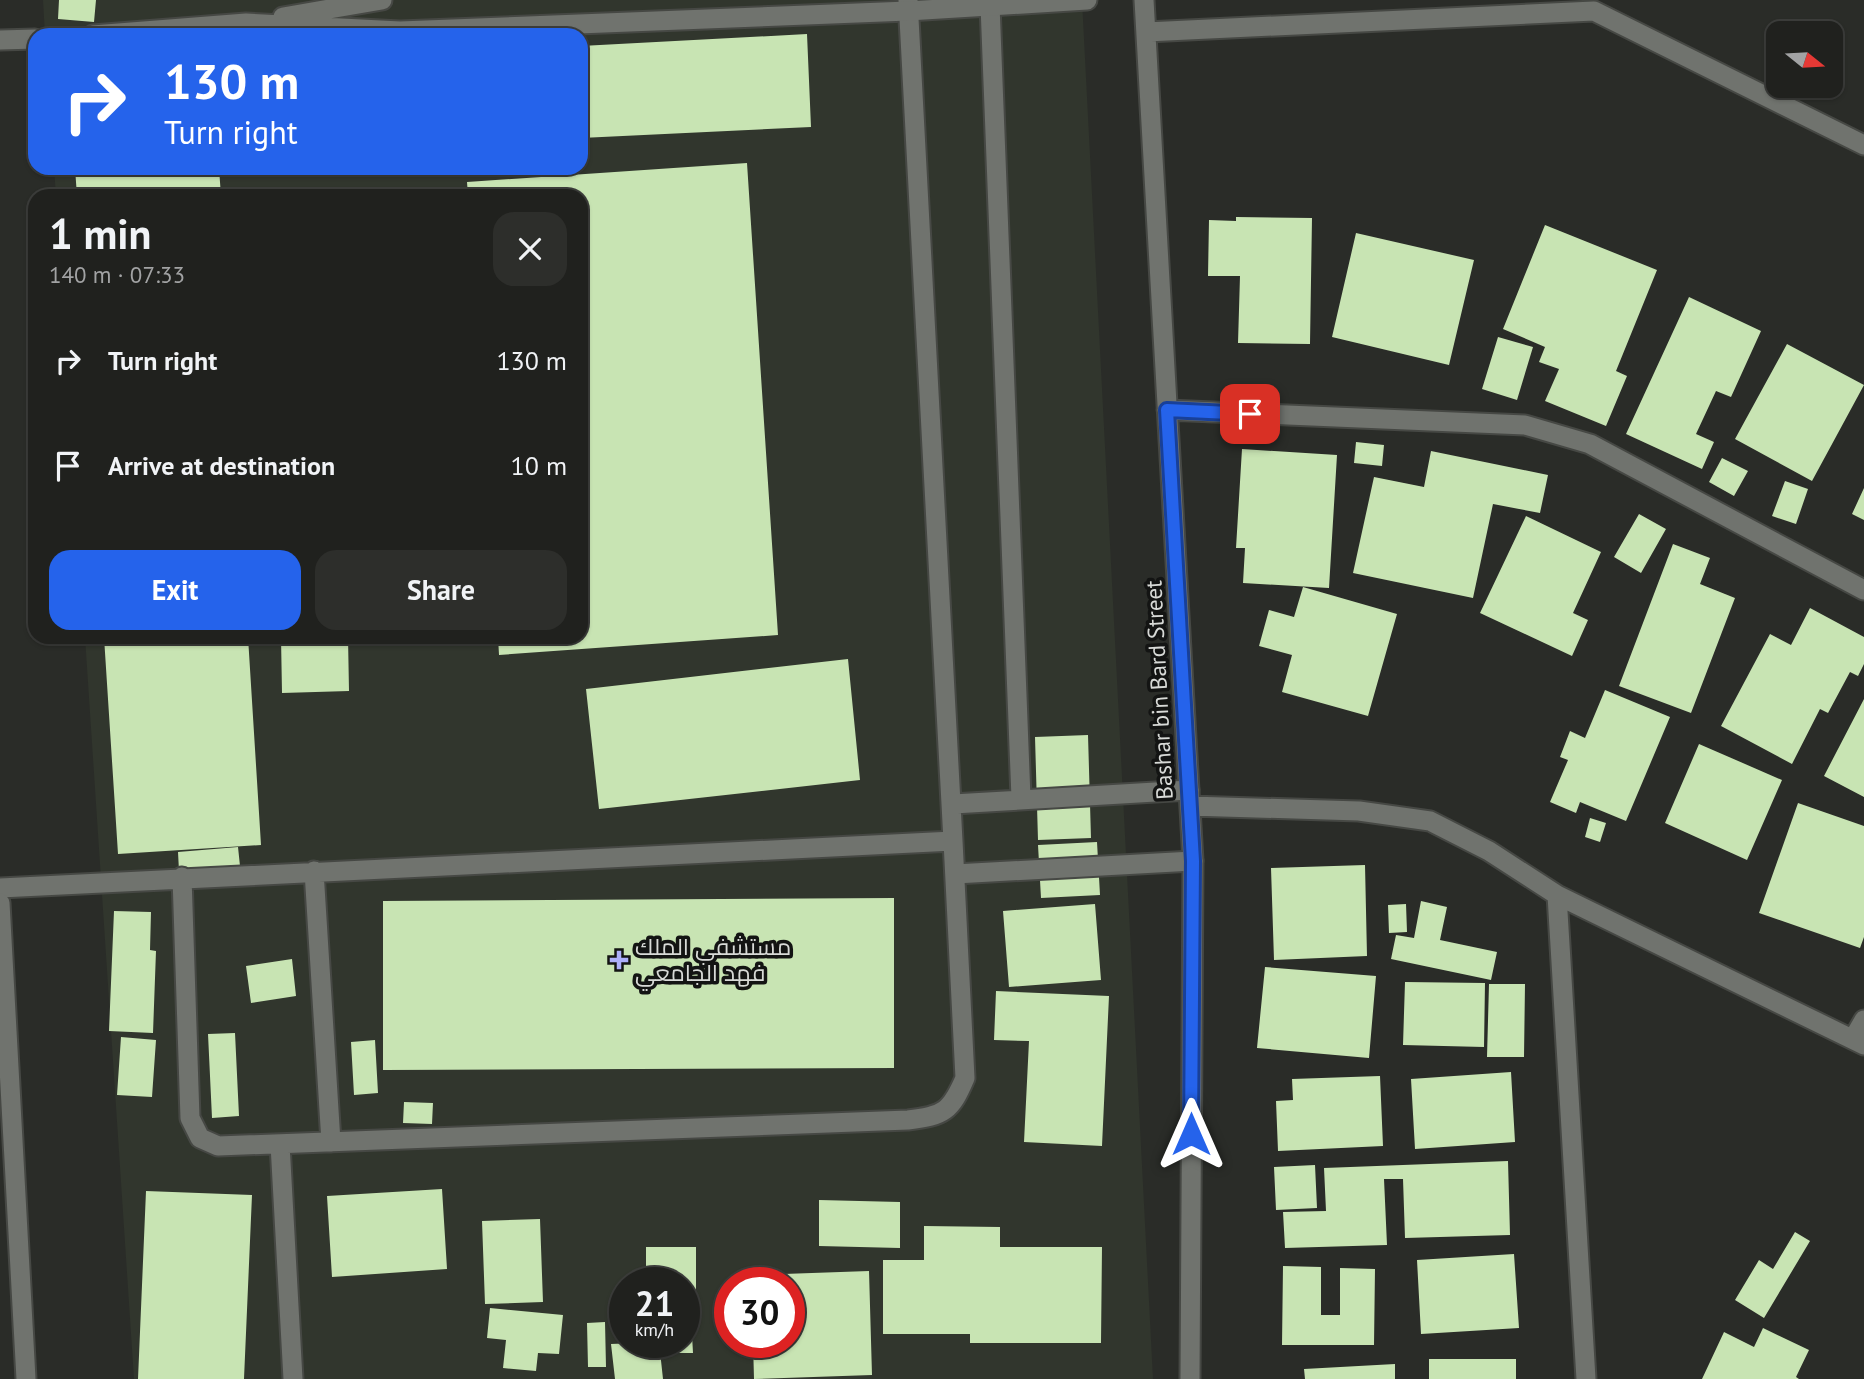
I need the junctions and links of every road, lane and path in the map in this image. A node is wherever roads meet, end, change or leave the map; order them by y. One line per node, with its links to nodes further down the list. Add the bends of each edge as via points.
1 (382, 0): 7 (street)
2 (1087, 0): 4 (street)
3 (1144, 0): 11 (street, Bashar bin Bard Street)
4 (990, 5): 6 (street); 17 (street)
5 (1597, 5): 11 (street); 14 (street)
6 (908, 6): 10 (street); 19 (street)
7 (246, 23): 8 (street); 9 (street)
8 (182, 28)
9 (342, 28)
10 (461, 28)
11 (1146, 32): 15 (street, Bashar bin Bard Street)
12 (28, 39): 13 (street)
13 (0, 40)
14 (1864, 145)
15 (1167, 410): 16 (street, via 1524,425 1590,444); 18 (street, Bashar bin Bard Street)
16 (1864, 590)
17 (1021, 798): 18 (street); 19 (street)
18 (1190, 798): 21 (street, Bashar bin Bard Street); 26 (street, via 1430,821 1489,851)
19 (953, 804): 20 (street)
20 (953, 842): 22 (street); 23 (street)
21 (1193, 861): 23 (street); 35 (street, Bashar bin Bard Street)
22 (314, 871): 24 (street); 31 (street)
23 (955, 874): 31 (street, via 965,1078 954,1103 936,1117)
24 (182, 877): 25 (street); 32 (street, via 190,1118 200,1138 218,1146)
25 (0, 888)
26 (1557, 895): 30 (street); 36 (street)
27 (0, 903): 28 (street)
28 (1, 948): 33 (street)
29 (1864, 1020): 30 (street)
30 (1859, 1042)
31 (331, 1142): 32 (street)
32 (281, 1144): 34 (street)
33 (26, 1379)
34 (293, 1379)
35 (1190, 1379)
36 (1587, 1379)

